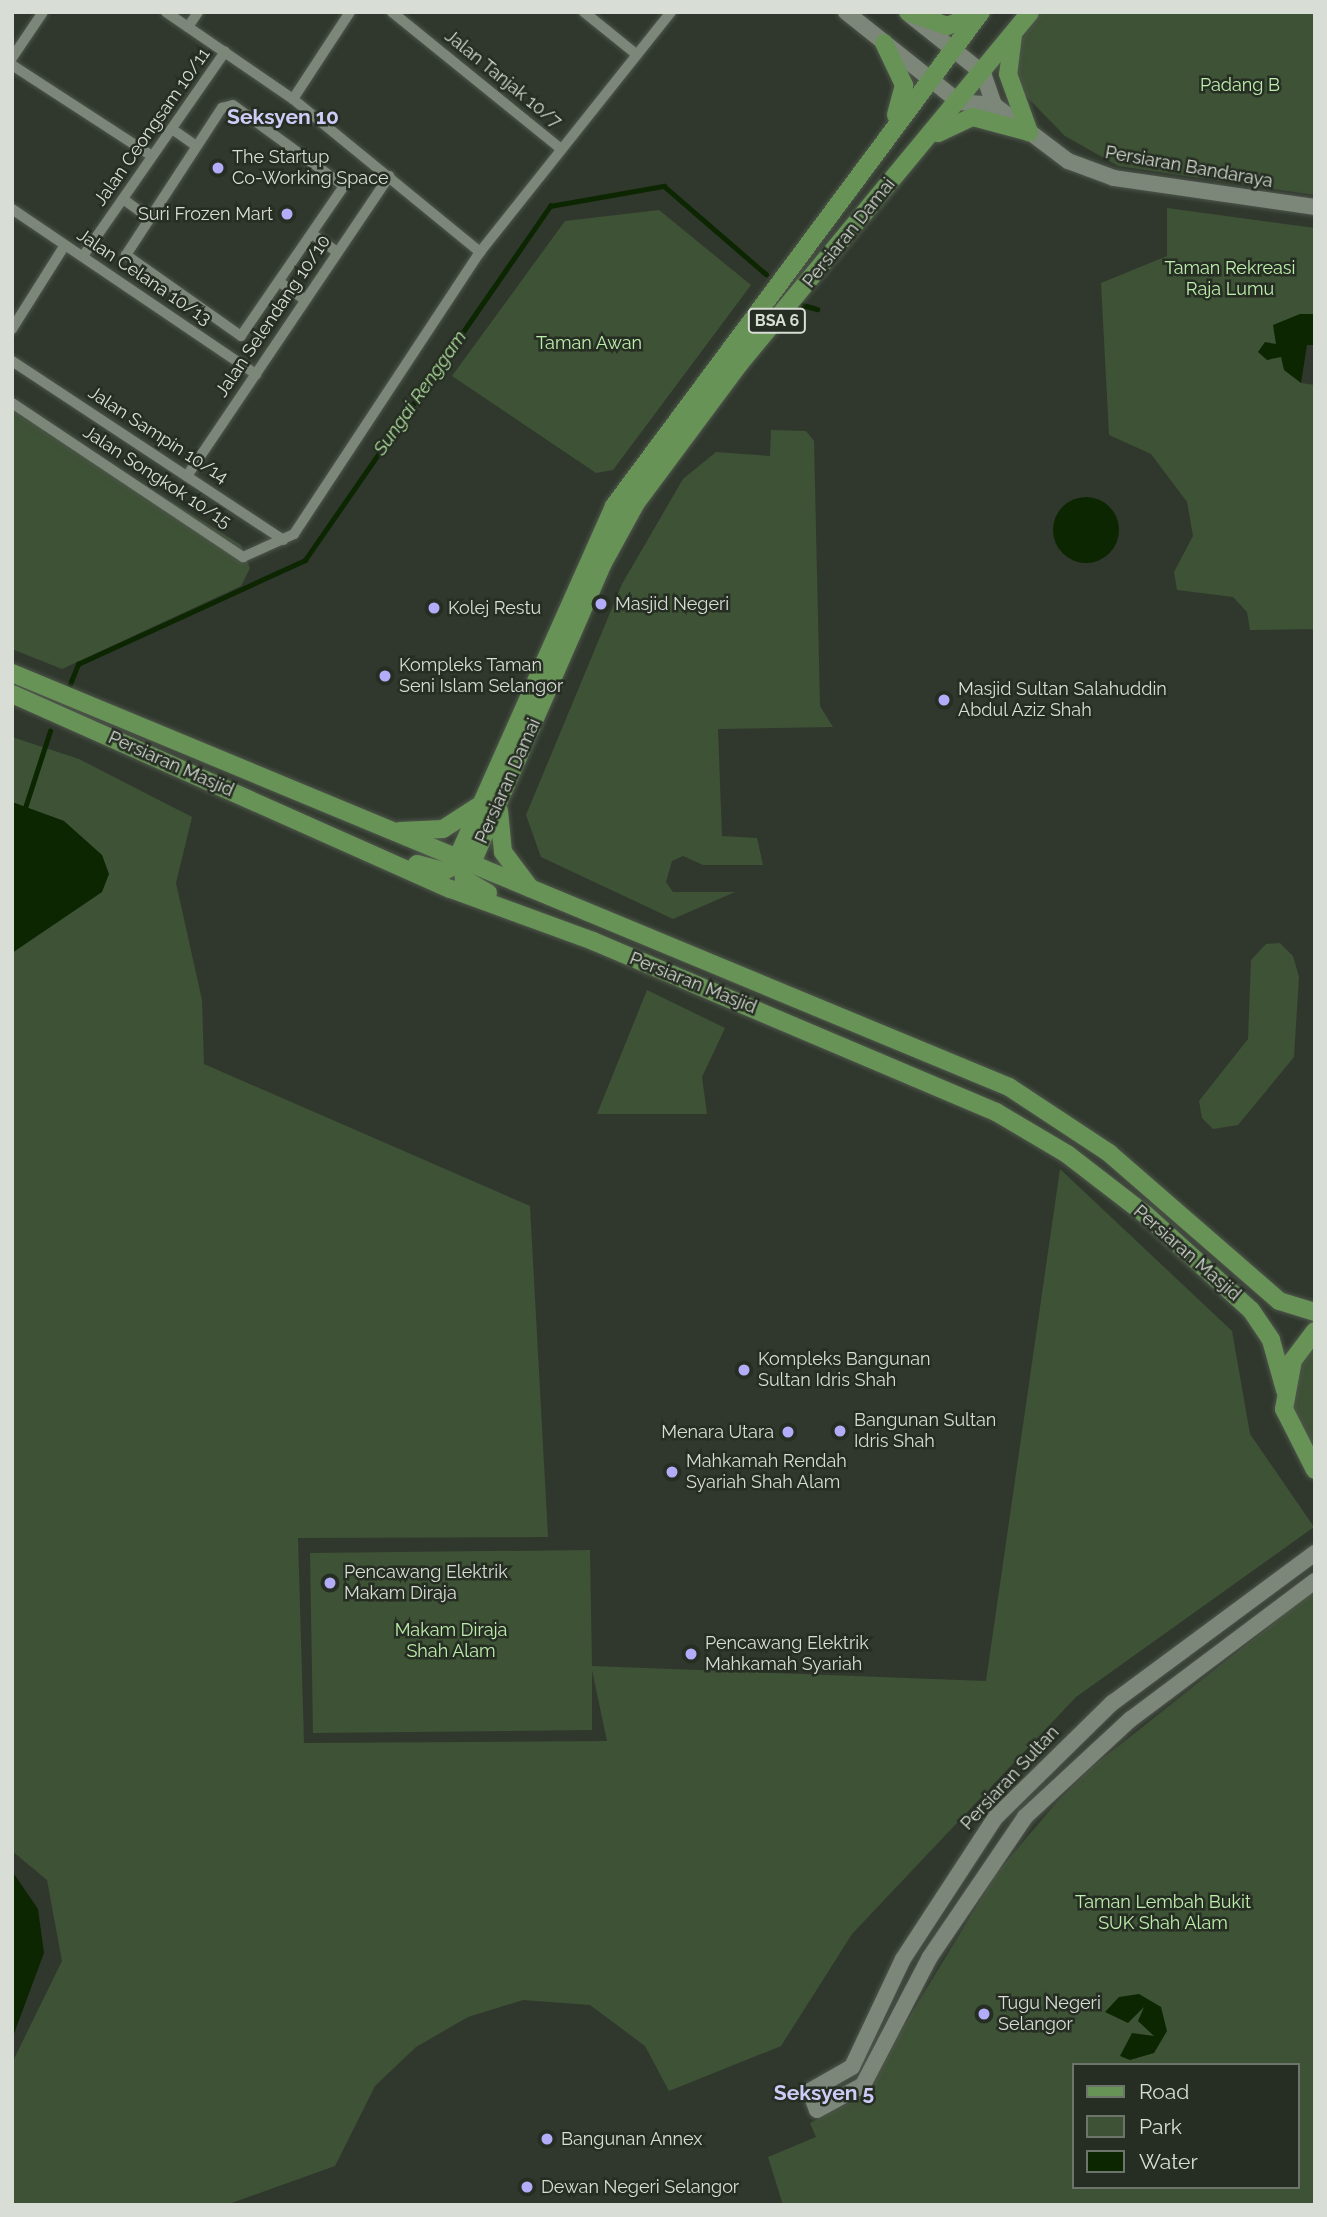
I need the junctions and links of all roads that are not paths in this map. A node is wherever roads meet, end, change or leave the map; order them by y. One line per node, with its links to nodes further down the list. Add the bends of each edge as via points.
1 (43, 12): 18 (street)
2 (166, 12): 12 (street)
3 (198, 12): 12 (street)
4 (350, 12): 22 (street)
5 (392, 12): 30 (street, Jalan Tanjak 10/7)
6 (584, 12): 17 (street)
7 (671, 12): 17 (street)
8 (846, 12): 14 (street)
9 (907, 12): 10 (main road, via 947,26); 15 (street)
10 (980, 12): 15 (main road, Persiaran Damai / BSA 6)
11 (1030, 12): 13 (main road, Persiaran Damai / BSA 6)
12 (188, 27): 16 (street)
13 (1014, 33): 20 (main road, Persiaran Damai / BSA 6); 27 (main road, via 1009,74)
14 (884, 43): 21 (street); 26 (main road, via 904,85)
15 (953, 50): 20 (street); 21 (main road, Persiaran Damai / BSA 6)
16 (225, 52): 22 (street); 25 (street, Jalan Ceongsam 10/11)
17 (636, 54): 30 (street)
18 (12, 58)
19 (12, 65): 31 (street)
20 (983, 73): 23 (main road, Persiaran Damai / BSA 6); 24 (street)
21 (929, 78): 23 (street); 26 (main road, Persiaran Damai / BSA 6)
22 (293, 99): 32 (street)
23 (959, 102): 24 (street); 28 (main road, Persiaran Damai / BSA 6)
24 (994, 105): 27 (street, Persiaran Bandaraya)
25 (172, 129): 29 (street); 31 (street, Jalan Ceongsam 10/11)
26 (889, 131): 49 (main road, Persiaran Damai / BSA 6)
27 (1029, 132): 28 (main road, via 973,117); 34 (street, Persiaran Bandaraya, via 1048,150 1114,178)
28 (923, 142): 50 (main road, Persiaran Damai / BSA 6, via 740,363)
29 (196, 146): 36 (street); 37 (street, via 222,108 233,105 340,180 344,191)
30 (559, 147): 40 (street)
31 (152, 156): 33 (street, Jalan Ceongsam 10/11)
32 (389, 176): 39 (street, Jalan Selendang 10/10); 40 (street)
33 (122, 199): 36 (street); 41 (street, Jalan Ceongsam 10/11)
34 (1315, 207)
35 (12, 209): 38 (street, Jalan Celana 10/13)
36 (146, 216): 42 (street, via 127,248 128,260 237,335)
37 (314, 236): 39 (street); 42 (street)
38 (65, 245): 41 (street, Jalan Celana 10/13); 44 (street)
39 (337, 251): 43 (street, Jalan Selendang 10/10)
40 (480, 252): 51 (street, via 301,525)
41 (83, 256): 46 (street, Jalan Celana 10/13)
42 (281, 283): 43 (street)
43 (305, 300): 46 (street, Jalan Selendang 10/10)
44 (12, 329)
45 (12, 361): 48 (street, Jalan Sampin 10/14)
46 (256, 374): 48 (street, Jalan Selendang 10/10)
47 (12, 403): 51 (street, Jalan Songkok 10/15, via 243,557)
48 (187, 476): 51 (street, Jalan Sampin 10/14)
49 (617, 502): 50 (main road); 55 (main road, Persiaran Damai / BSA 6)
50 (636, 503): 54 (main road, Persiaran Damai / BSA 6, via 603,563)
51 (283, 540)
52 (12, 673): 56 (main road, Persiaran Masjid)
53 (12, 694): 57 (main road, Persiaran Masjid)
54 (500, 801): 58 (main road, Persiaran Damai / BSA 6, via 475,856); 59 (main road, via 503,852)
55 (477, 807): 56 (main road, via 443,829); 58 (main road, Persiaran Damai / BSA 6)
56 (391, 831): 58 (main road, Persiaran Masjid)
57 (370, 851): 58 (main road, via 430,869); 60 (main road, Persiaran Masjid, via 451,889)
58 (461, 864): 59 (main road, Persiaran Masjid); 60 (main road, via 470,886)
59 (533, 890): 61 (main road, Persiaran Masjid, via 1009,1087 1118,1161 1279,1301)
60 (593, 941): 63 (main road, Persiaran Masjid, via 996,1112 1067,1154 1251,1310 1270,1340)
61 (1315, 1312)
62 (1315, 1331): 63 (main road, via 1293,1360)
63 (1285, 1390): 64 (main road, via 1288,1424)
64 (1315, 1470)
65 (1315, 1553): 66 (street, Persiaran Sultan, via 1112,1703 1048,1760 966,1854 903,1959 852,2067 810,2091 817,2110 863,2085 930,1957 1025,1818 1131,1719)
66 (1309, 1585)

